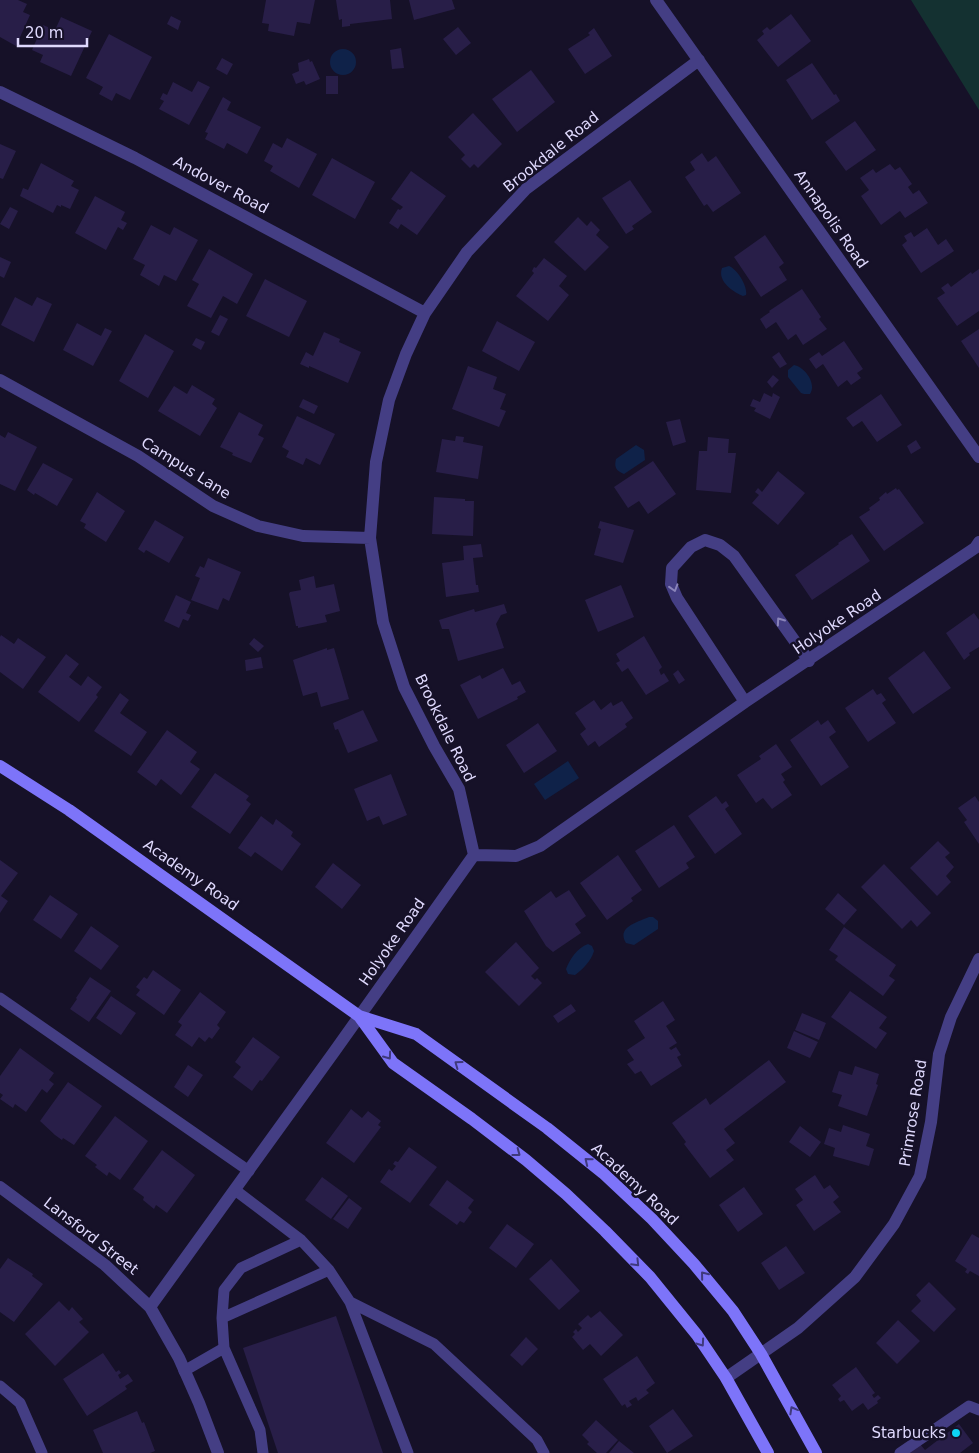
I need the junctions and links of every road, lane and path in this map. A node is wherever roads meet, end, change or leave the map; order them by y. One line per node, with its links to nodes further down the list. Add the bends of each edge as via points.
1 (656, 0): 2 (street, Annapolis Road)
2 (699, 60): 4 (street, Brookdale Road, via 526,189 467,252); 6 (street, Annapolis Road)
3 (0, 92): 4 (street, Andover Road, via 136,158)
4 (425, 313): 7 (street, Brookdale Road, via 389,400 376,462)
5 (0, 380): 7 (street, Campus Lane, via 138,456 213,506 258,526 303,536)
6 (979, 457)
7 (370, 538): 12 (street, Brookdale Road, via 383,622 404,687 458,789)
8 (979, 542): 9 (street, Holyoke Road, via 975,548)
9 (808, 661): 10 (street, Holyoke Road); 10 (street, one-way to 10, via 734,556 720,545 706,540 691,547 672,568 671,584)
10 (745, 702): 12 (street, Holyoke Road, via 540,846 516,856)
11 (0, 766): 15 (main road, Academy Road, via 70,810)
12 (474, 855): 15 (street, Holyoke Road)
13 (979, 959): 25 (street, Primrose Road, via 951,1017 939,1054 931,1122 920,1176 894,1224 855,1277 798,1328)
14 (0, 998): 16 (lane)
15 (359, 1016): 16 (street, Holyoke Road); 25 (main road, Academy Road, one-way to 15, via 733,1311 694,1264 603,1173 547,1128 416,1034); 27 (main road, Academy Road, one-way to 27, via 393,1063 526,1160 605,1231 650,1277)
16 (249, 1171): 18 (street, Holyoke Road)
17 (0, 1187): 22 (street, Lansford Street, via 105,1265)
18 (235, 1190): 19 (lane); 22 (street, Holyoke Road)
19 (301, 1240): 20 (lane); 23 (lane, via 240,1268 224,1290)
20 (329, 1270): 21 (lane); 23 (lane)
21 (350, 1302): 33 (lane); 34 (lane, via 434,1344 537,1440)
22 (150, 1307): 26 (street, Lansford Street)
23 (222, 1318): 24 (lane)
24 (224, 1348): 26 (lane); 32 (lane, via 260,1430)
25 (761, 1354): 27 (street, Primrose Road); 36 (main road, Academy Road, one-way to 25)
26 (184, 1371): 31 (street, Lansford Street)
27 (726, 1378): 35 (main road, Academy Road)
28 (0, 1386): 30 (lane, via 20,1402)
29 (979, 1410): 37 (lane, via 970,1406)
30 (42, 1453)
31 (218, 1453)
32 (263, 1453)
33 (408, 1453)
34 (544, 1453)
35 (768, 1453)
36 (816, 1453)
37 (900, 1453)

